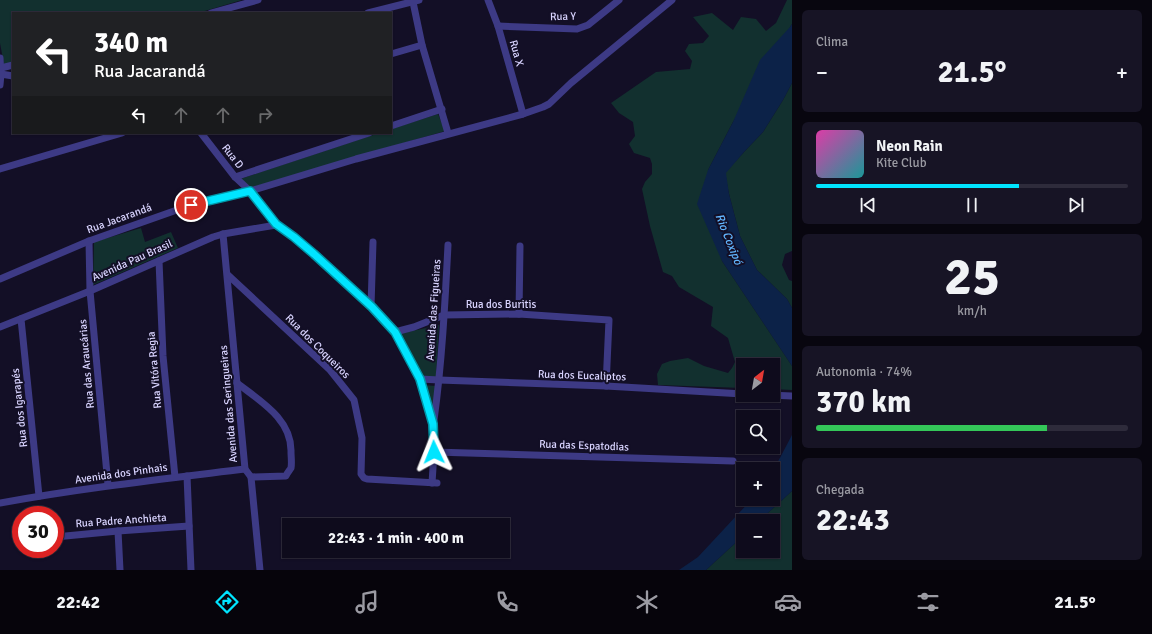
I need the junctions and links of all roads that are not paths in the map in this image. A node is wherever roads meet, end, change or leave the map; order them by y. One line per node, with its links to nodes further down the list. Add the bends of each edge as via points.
1 (258, 0): 6 (street)
2 (488, 0): 8 (street, Rua X)
3 (619, 0): 8 (street, Rua Y, via 588,25 578,29)
4 (672, 0): 17 (street, Rua Jacarandá, via 549,104)
5 (411, 1): 7 (street); 9 (street)
6 (215, 12)
7 (372, 12)
8 (498, 26): 17 (street, Rua X)
9 (422, 45): 10 (street); 16 (street)
10 (392, 54)
11 (0, 58): 13 (street)
12 (12, 66): 13 (street)
13 (1, 71): 14 (street); 15 (street)
14 (12, 76)
15 (0, 85)
16 (442, 109): 18 (street); 22 (street)
17 (523, 114): 22 (street, Rua Jacarandá)
18 (392, 126)
19 (119, 134): 23 (street)
20 (202, 134): 24 (street, Rua D)
21 (366, 134): 24 (street)
22 (448, 134): 25 (street, Rua Jacarandá)
23 (0, 168)
24 (235, 178): 25 (street, Rua D)
25 (250, 191): 26 (street, Rua D); 28 (street, Rua Jacarandá, via 191,205)
26 (276, 224): 27 (street, Avenida Pau Brasil); 36 (street, Rua D, via 314,254)
27 (223, 234): 32 (street, Avenida Pau Brasil); 33 (street, Avenida das Seringueiras)
28 (89, 240): 34 (street, Rua Jacarandá); 35 (street, Rua das Araucárias)
29 (373, 242): 36 (street)
30 (448, 245): 38 (street, Avenida das Figueiras)
31 (520, 246): 37 (street)
32 (159, 261): 35 (street, Avenida Pau Brasil); 55 (street, Rua Vitóra Regia, via 163,346)
33 (228, 275): 44 (street, Avenida das Seringueiras); 50 (street, Rua dos Coqueiros, via 330,370 354,400 362,438 361,474 364,478 435,483)
34 (0, 279)
35 (90, 291): 39 (street, Avenida Pau Brasil); 56 (street, Rua das Araucárias)
36 (372, 307): 41 (street, Rua D)
37 (519, 314): 38 (street, Rua dos Buritis); 45 (street, Rua dos Buritis, via 609,320)
38 (444, 315): 41 (street, Rua dos Buritis); 43 (street, Avenida das Figueiras)
39 (21, 319): 40 (street, Avenida Pau Brasil); 57 (street, Rua dos Igarapés)
40 (0, 328)
41 (395, 332): 42 (street, Rua D)
42 (420, 379): 43 (street, Rua dos Eucaliptos); 49 (street, Rua D)
43 (439, 380): 45 (street, Rua dos Eucaliptos); 49 (street, Avenida das Figueiras)
44 (237, 383): 52 (street, Avenida das Seringueiras); 54 (street, via 279,418 287,430 291,445 291,468 286,476)
45 (606, 386): 46 (street, Rua dos Eucaliptos)
46 (736, 394)
47 (780, 395): 48 (street)
48 (792, 396)
49 (433, 424): 50 (street)
50 (434, 452): 51 (street, Rua das Espatodias)
51 (733, 461)
52 (245, 469): 53 (street, Avenida dos Pinhais); 54 (street, Avenida das Seringueiras)
53 (187, 476): 55 (street, Avenida dos Pinhais); 59 (street)
54 (251, 476): 64 (street)
55 (175, 477): 56 (street, Avenida dos Pinhais)
56 (108, 485): 57 (street, Avenida dos Pinhais)
57 (39, 496): 58 (street, Avenida dos Pinhais)
58 (0, 503)
59 (189, 526): 60 (street, Rua Padre Anchieta); 63 (street)
60 (118, 531): 61 (street, Rua Padre Anchieta); 62 (street)
61 (64, 536)
62 (120, 570)
63 (191, 570)
64 (260, 570)

